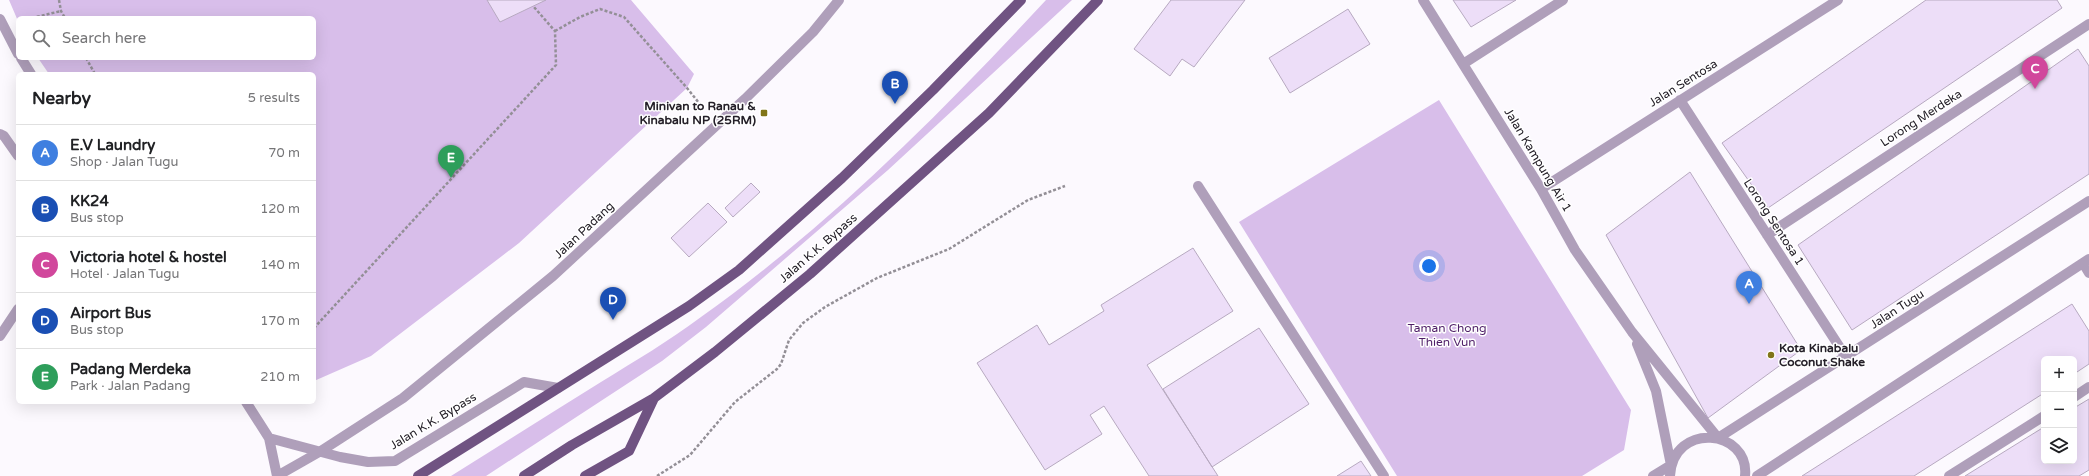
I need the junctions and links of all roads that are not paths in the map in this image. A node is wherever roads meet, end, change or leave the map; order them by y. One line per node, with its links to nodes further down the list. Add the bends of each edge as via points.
1 (839, 0): 34 (street, Jalan Padang, via 813,32 745,99 553,276 403,398)
2 (1021, 0): 27 (main road, via 863,158 740,270 689,306)
3 (1098, 0): 29 (main road, Jalan K.K. Bypass, via 989,113 827,259 715,352)
4 (1423, 0): 11 (street, Jalan Kampung Air 1)
5 (1563, 0): 11 (street)
6 (1838, 0): 13 (street, Jalan Sentosa)
7 (0, 19): 9 (street)
8 (2089, 24): 19 (street, Lorong Merdeka)
9 (16, 50)
10 (22, 60): 12 (street)
11 (1463, 64): 17 (street, Jalan Kampung Air 1)
12 (30, 72)
13 (1680, 100): 17 (street, Jalan Sentosa); 19 (street, Lorong Sentosa 1)
14 (0, 134): 15 (street)
15 (16, 153)
16 (1198, 186): 40 (street)
17 (1541, 189): 23 (street, Jalan Kampung Air 1, via 1575,250)
18 (2089, 201): 25 (street, Jalan Tugu)
19 (1767, 234): 25 (street, Lorong Sentosa 1)
20 (2086, 261): 21 (street); 44 (street)
21 (2089, 273)
22 (16, 312): 24 (street)
23 (1632, 332): 33 (street, Jalan Kampung Air 1); 35 (street, Jalan Kampung Air 1, via 1656,391)
24 (0, 336)
25 (1846, 357): 33 (street, Jalan Tugu)
26 (2089, 387): 28 (street)
27 (558, 388): 34 (street, Jalan K.K. Bypass, via 524,382 395,460 368,462 340,458); 37 (main road)
28 (2077, 394)
29 (654, 398): 38 (main road, Jalan K.K. Bypass); 39 (main road, via 628,451)
30 (247, 404): 32 (street)
31 (2041, 418): 45 (street)
32 (269, 438): 34 (street, Jalan K.K. Bypass); 36 (street)
33 (1718, 438): 35 (street, via 1706,437 1689,442 1676,454); 43 (street, Jalan Kampung Air 1, via 1738,451 1743,461)
34 (321, 451): 36 (street, Jalan Padang)
35 (1671, 465): 41 (street); 42 (street)
36 (277, 476)
37 (418, 476)
38 (524, 476)
39 (585, 476)
40 (1384, 476)
41 (1653, 476)
42 (1670, 476)
43 (1745, 476)
44 (1757, 476)
45 (1949, 476)

